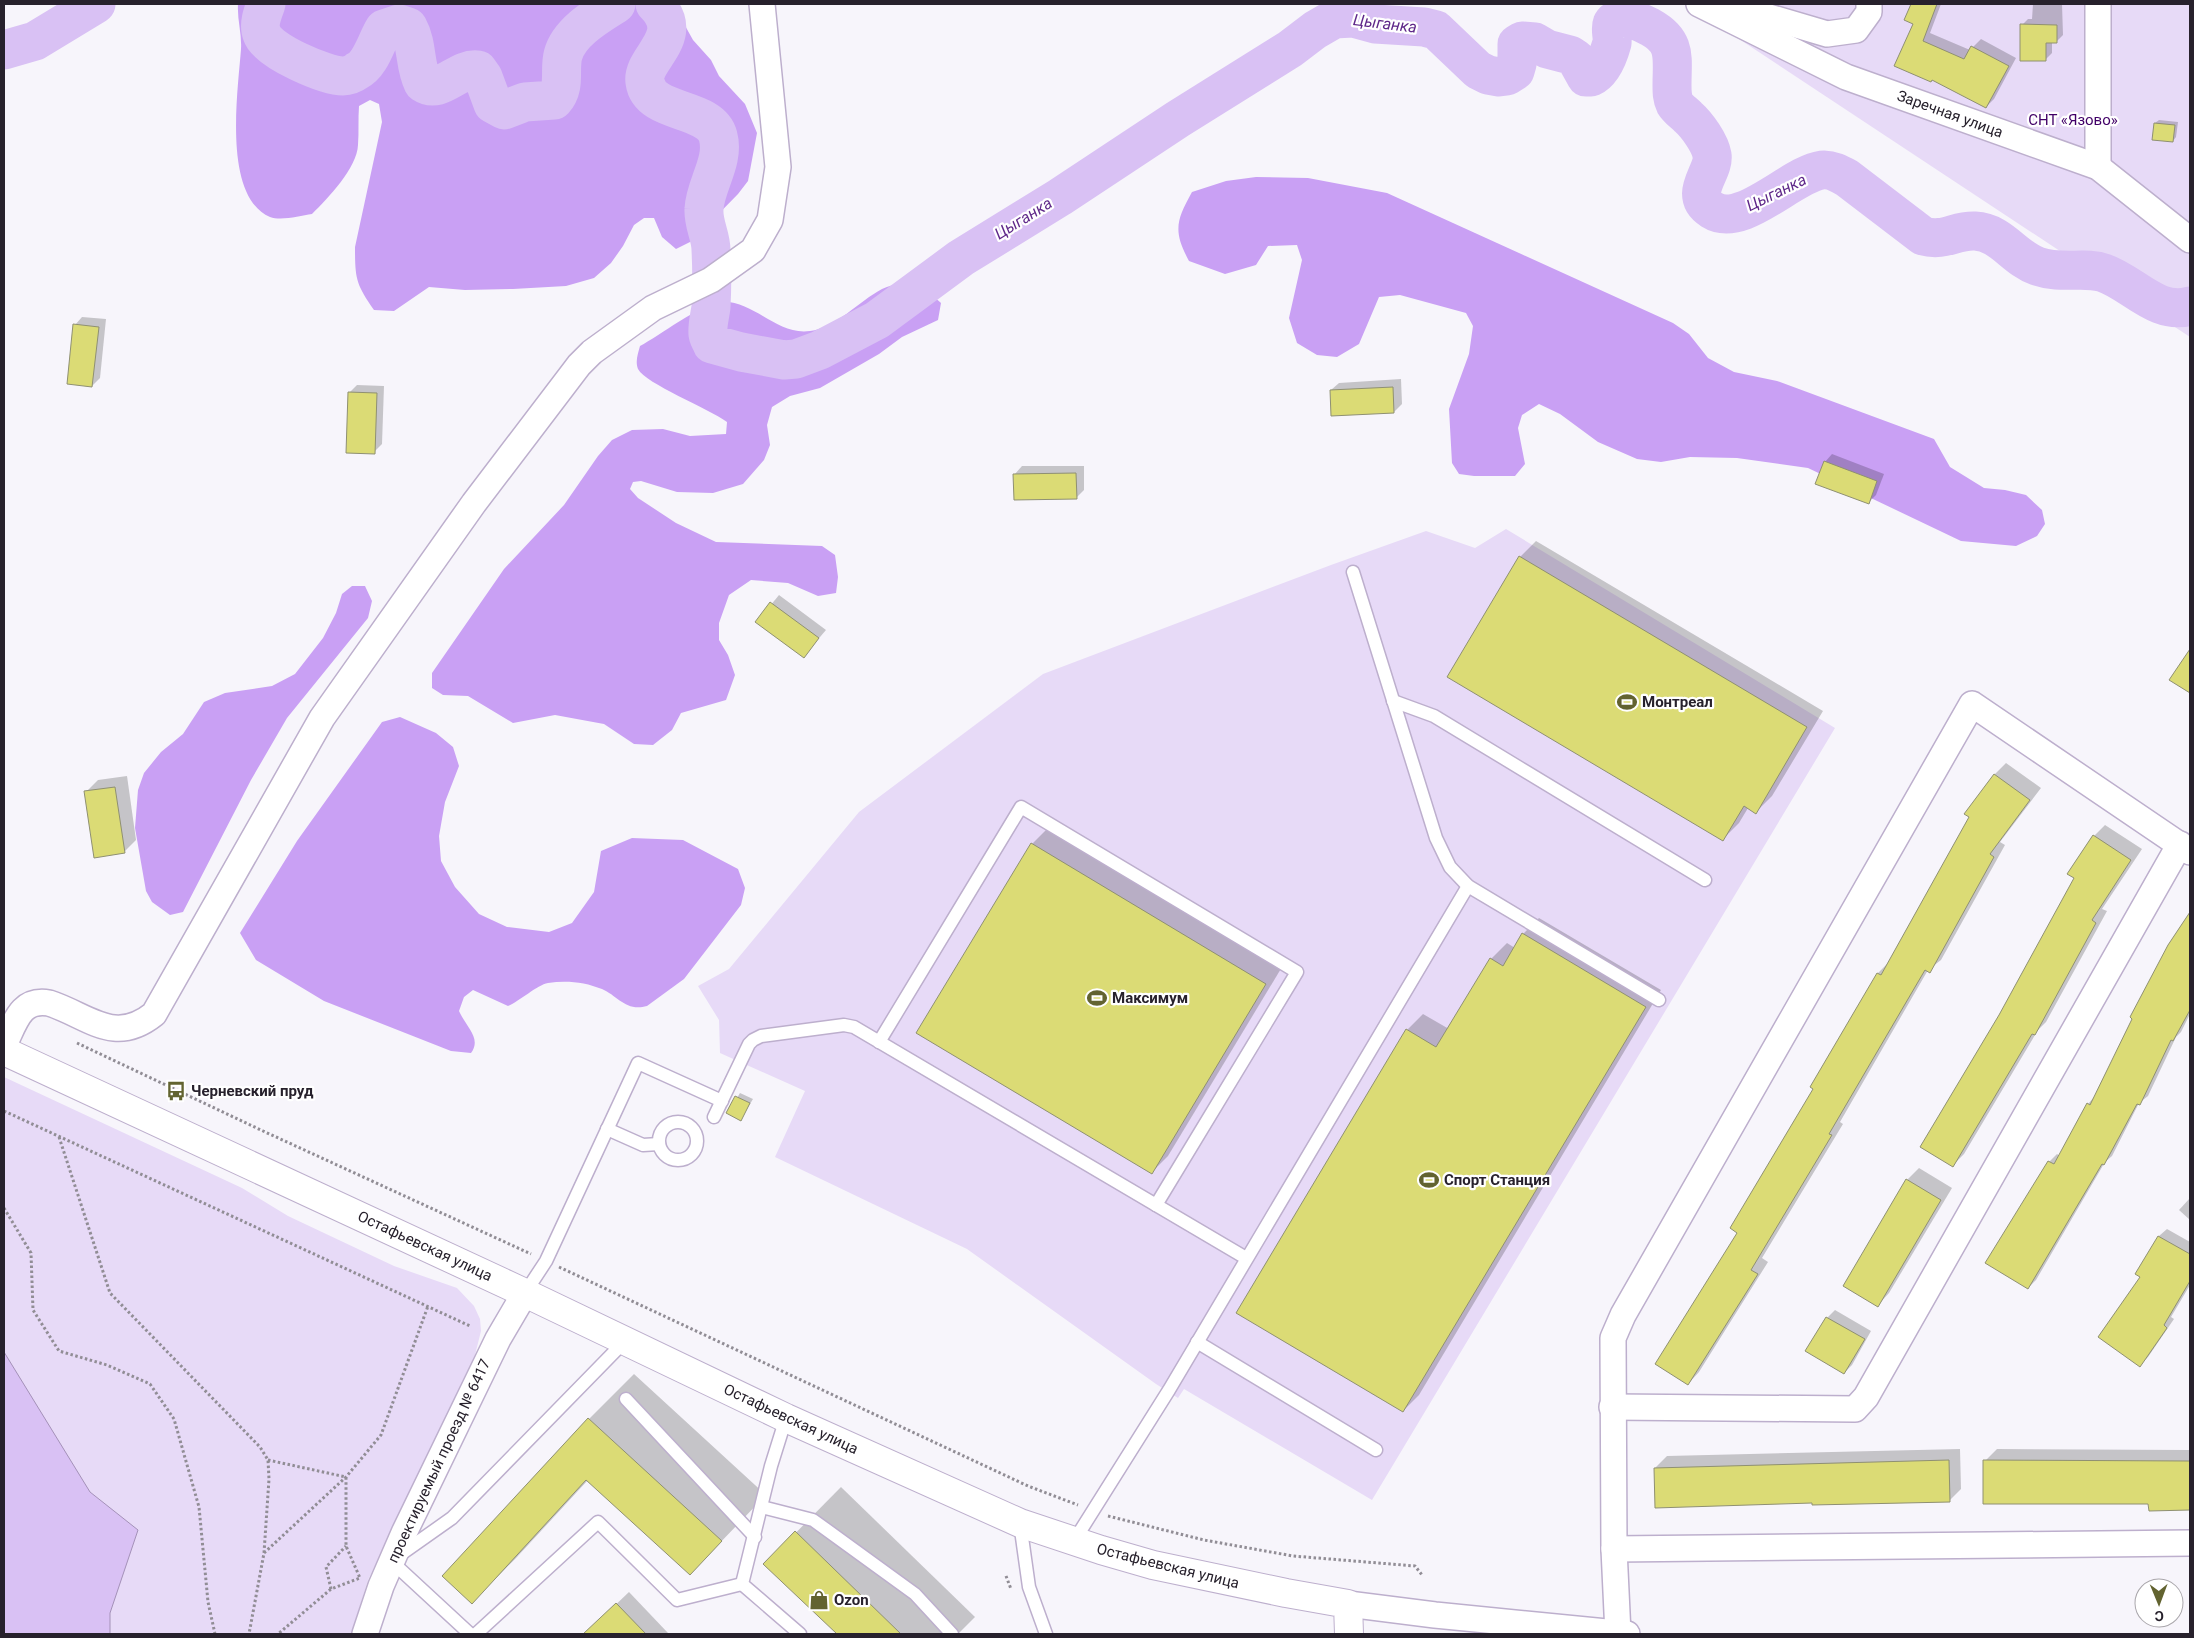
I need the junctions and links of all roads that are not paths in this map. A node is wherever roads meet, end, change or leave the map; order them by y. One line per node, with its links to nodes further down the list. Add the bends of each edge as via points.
1 (762, 4): 15 (street, via 778,167 770,220 753,250 711,280 653,308 579,365 474,503 322,718 154,1014 132,1027 114,1029 39,1001 30,1003 18,1015)
2 (1699, 4): 6 (street, Заречная улица, via 1846,77)
3 (1725, 4): 4 (street, via 1827,34 1856,30 1869,12)
4 (1870, 4)
5 (2098, 4): 6 (street)
6 (2098, 167): 7 (street, Заречная улица)
7 (2190, 240)
8 (1353, 572): 9 (lane)
9 (1394, 701): 11 (lane, via 1434,716); 12 (lane, via 1436,838 1450,868)
10 (2185, 848): 27 (street, via 1866,1397 1854,1409); 27 (street, via 1972,704 1623,1315 1613,1338)
11 (1706, 880)
12 (1468, 886): 13 (lane); 22 (lane)
13 (1659, 1000)
14 (879, 1042): 17 (lane, via 844,1025 761,1036 749,1044); 21 (lane); 21 (lane, via 1020,807 1297,972)
15 (4, 1045)
16 (4, 1051): 23 (street, Остафьевская улица)
17 (722, 1101): 18 (lane); 19 (lane, via 638,1063)
18 (714, 1117)
19 (607, 1129): 20 (lane, via 643,1145); 23 (lane, via 546,1261)
20 (659, 1144)
21 (1156, 1205): 22 (lane)
22 (1246, 1258): 25 (lane)
23 (525, 1293): 24 (street, Остафьевская улица); 36 (street, проектируемый проезд № 6417, via 498,1339)
24 (625, 1341): 28 (street, Остафьевская улица); 36 (lane, via 452,1518)
25 (1197, 1342): 29 (lane); 33 (lane)
26 (626, 1399): 32 (lane)
27 (1612, 1408): 35 (street)
28 (786, 1418): 30 (lane); 31 (street, Остафьевская улица)
29 (1376, 1450)
30 (762, 1507): 32 (lane); 42 (lane, via 813,1520 915,1594)
31 (1020, 1522): 33 (street, Остафьевская улица); 43 (lane, via 1028,1587)
32 (754, 1537): 37 (lane)
33 (1074, 1541): 38 (street, Остафьевская улица, via 1198,1575)
34 (2190, 1543): 35 (street)
35 (1614, 1549): 45 (street)
36 (391, 1561): 39 (lane); 40 (street, проектируемый проезд № 6417)
37 (742, 1584): 39 (lane, via 677,1600 598,1522); 41 (lane)
38 (1348, 1604): 44 (street); 45 (street, Остафьевская улица)
39 (468, 1633)
40 (365, 1634)
41 (800, 1634)
42 (952, 1634)
43 (1046, 1634)
44 (1348, 1634)
45 (1618, 1634): 46 (street, Остафьевская улица)
46 (1627, 1634)

